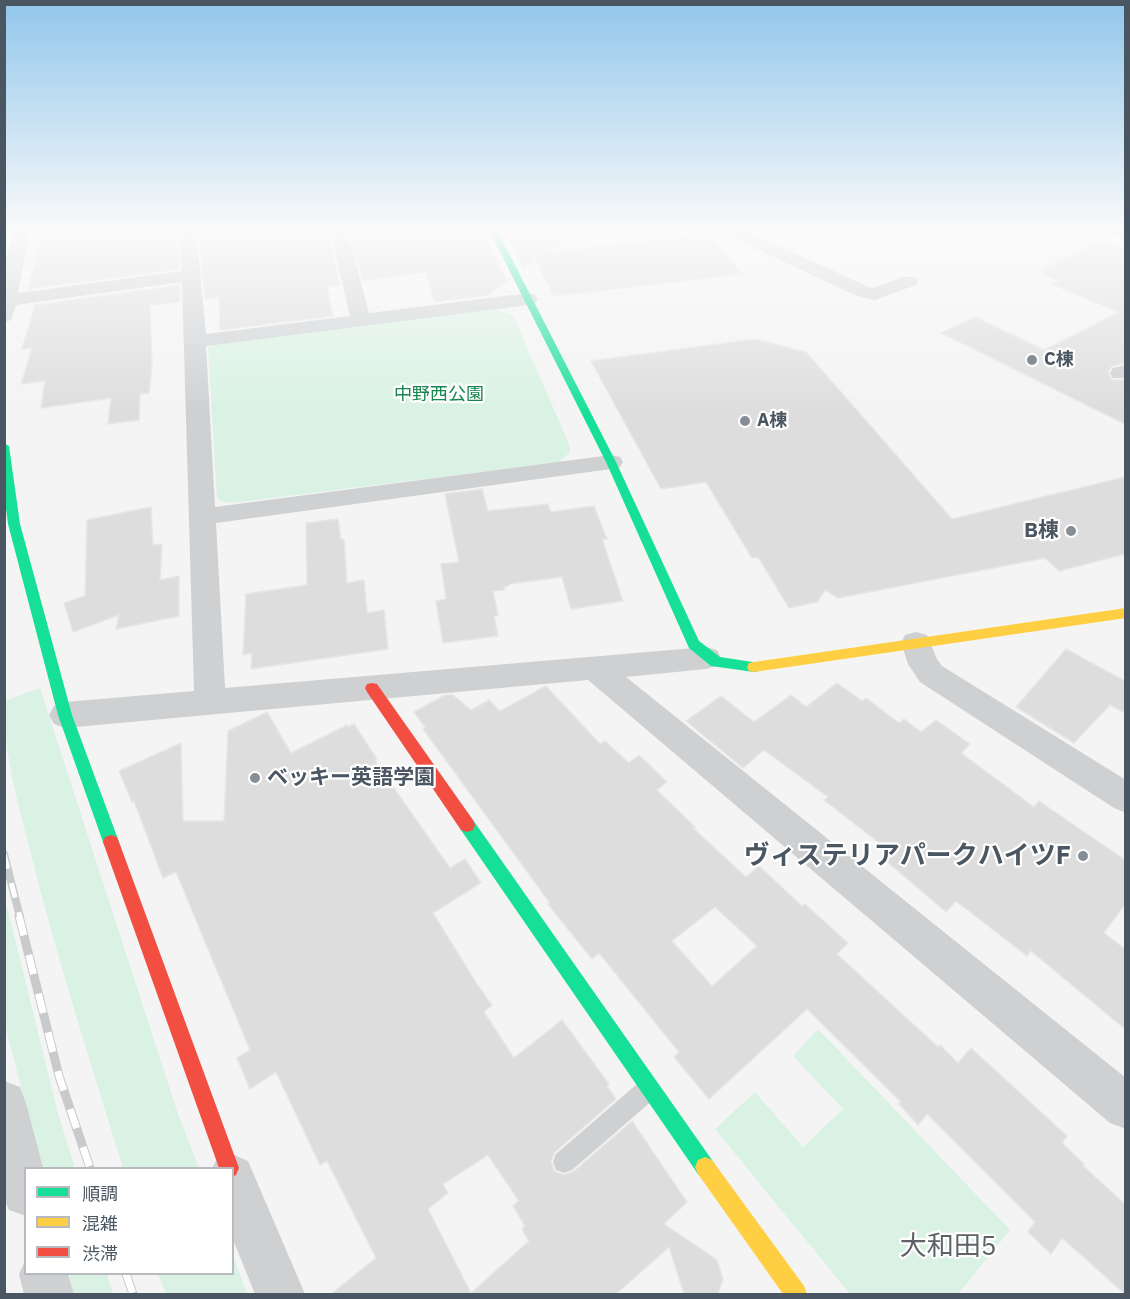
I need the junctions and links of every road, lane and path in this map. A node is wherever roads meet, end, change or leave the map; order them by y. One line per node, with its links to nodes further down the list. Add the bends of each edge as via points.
1 (9, 291): 9 (street)
2 (103, 291): 9 (street)
3 (192, 291): 11 (street)
4 (353, 291): 10 (street)
5 (524, 291): 8 (street)
6 (861, 291): 7 (street, via 874,294)
7 (883, 291)
8 (528, 299): 10 (street); 13 (street)
9 (6, 308)
10 (361, 320): 11 (street)
11 (195, 341): 14 (street)
12 (4, 446): 21 (street, via 14,524)
13 (610, 462): 14 (street); 17 (street, via 693,644)
14 (202, 517): 20 (street)
15 (1125, 613): 16 (street)
16 (916, 643): 17 (street, via 761,667 727,665); 22 (street, via 931,674)
17 (706, 658): 18 (street)
18 (594, 668): 19 (street); 25 (street)
19 (372, 688): 20 (street); 23 (street)
20 (210, 702): 21 (street)
21 (65, 715): 27 (street)
22 (1125, 798)
23 (649, 1089): 26 (lane); 33 (street)
24 (4, 1103): 29 (street)
25 (1125, 1107)
26 (564, 1162)
27 (229, 1167)
28 (234, 1182): 32 (street)
29 (24, 1185)
30 (44, 1275): 31 (street)
31 (49, 1294)
32 (280, 1294)
33 (796, 1294)

